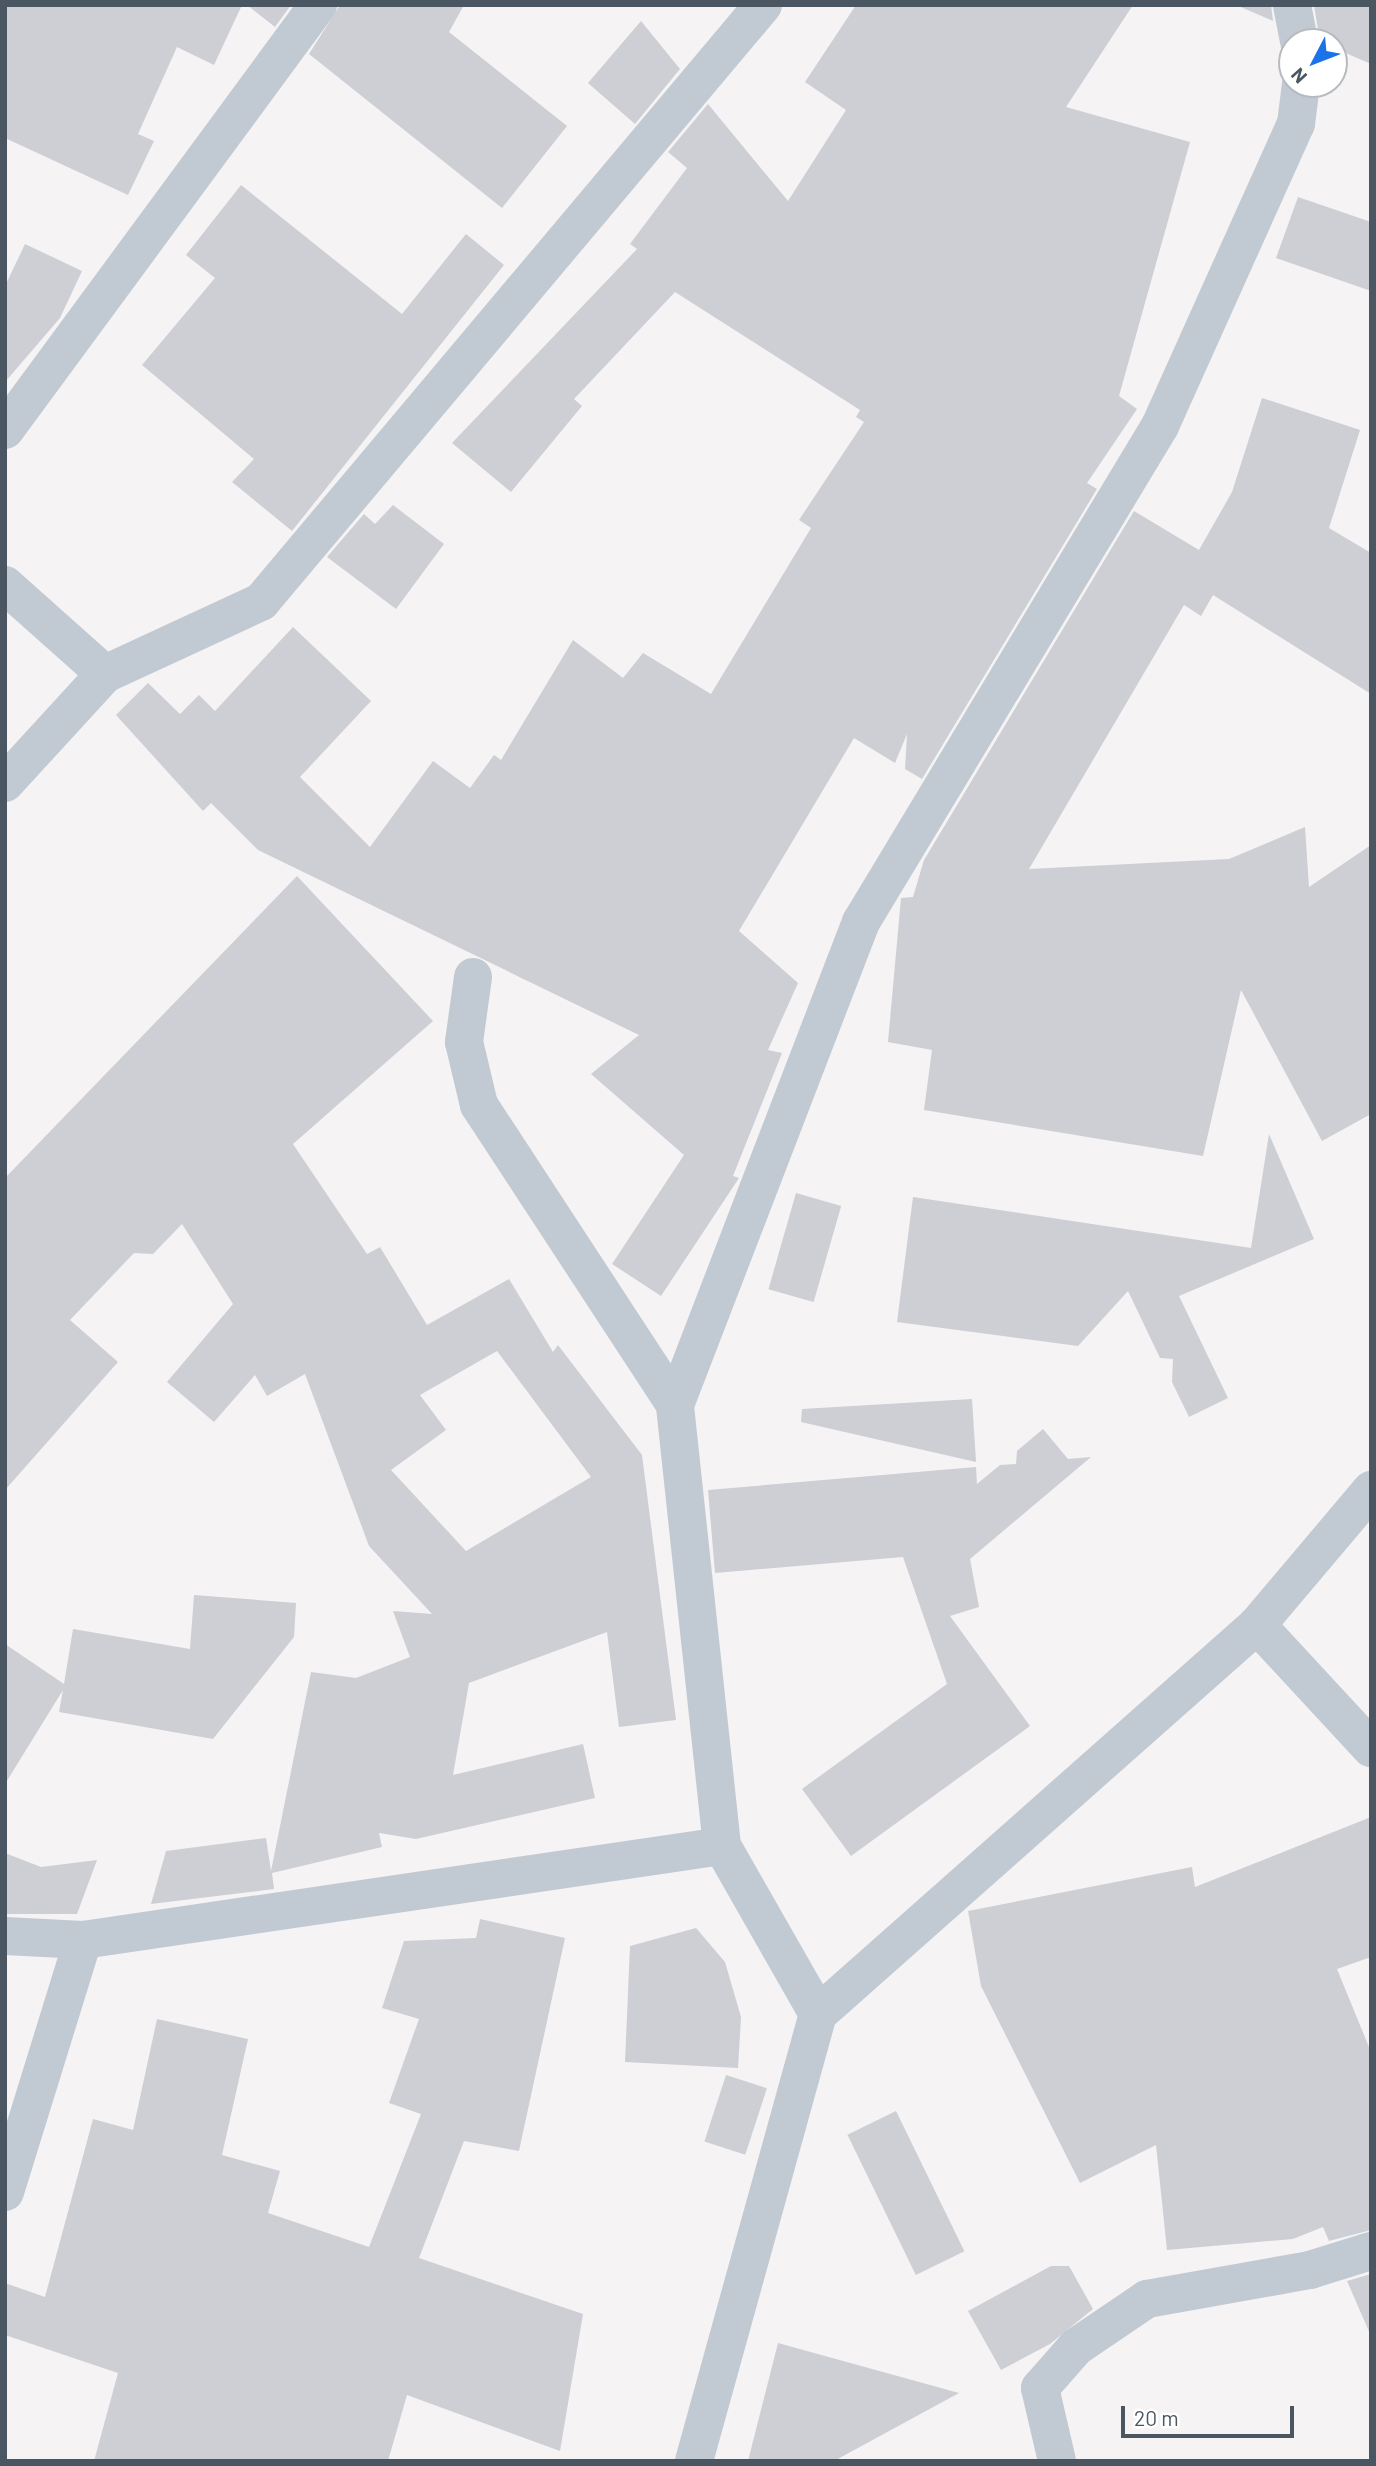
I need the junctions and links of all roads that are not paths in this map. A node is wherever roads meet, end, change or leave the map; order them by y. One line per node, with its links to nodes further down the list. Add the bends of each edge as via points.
1 (318, 5): 6 (street)
2 (764, 5): 8 (street, via 261,602)
3 (1292, 5): 4 (street)
4 (1296, 28)
5 (1299, 98): 11 (street, via 1296,124 1160,426 861,922)
6 (5, 430)
7 (5, 585): 8 (street)
8 (105, 674): 9 (street)
9 (5, 783)
10 (473, 977): 11 (street, via 464,1042 479,1105)
11 (675, 1405): 15 (street)
12 (1371, 1490): 13 (street)
13 (1257, 1625): 14 (street); 18 (street)
14 (1371, 1748)
15 (722, 1846): 17 (street); 18 (street)
16 (5, 1936): 17 (street)
17 (83, 1940): 19 (street)
18 (818, 2014): 21 (street)
19 (5, 2192)
20 (1371, 2251): 22 (street, via 1310,2270 1147,2299 1106,2326 1076,2347 1040,2388)
21 (694, 2461)
22 (1056, 2461)

